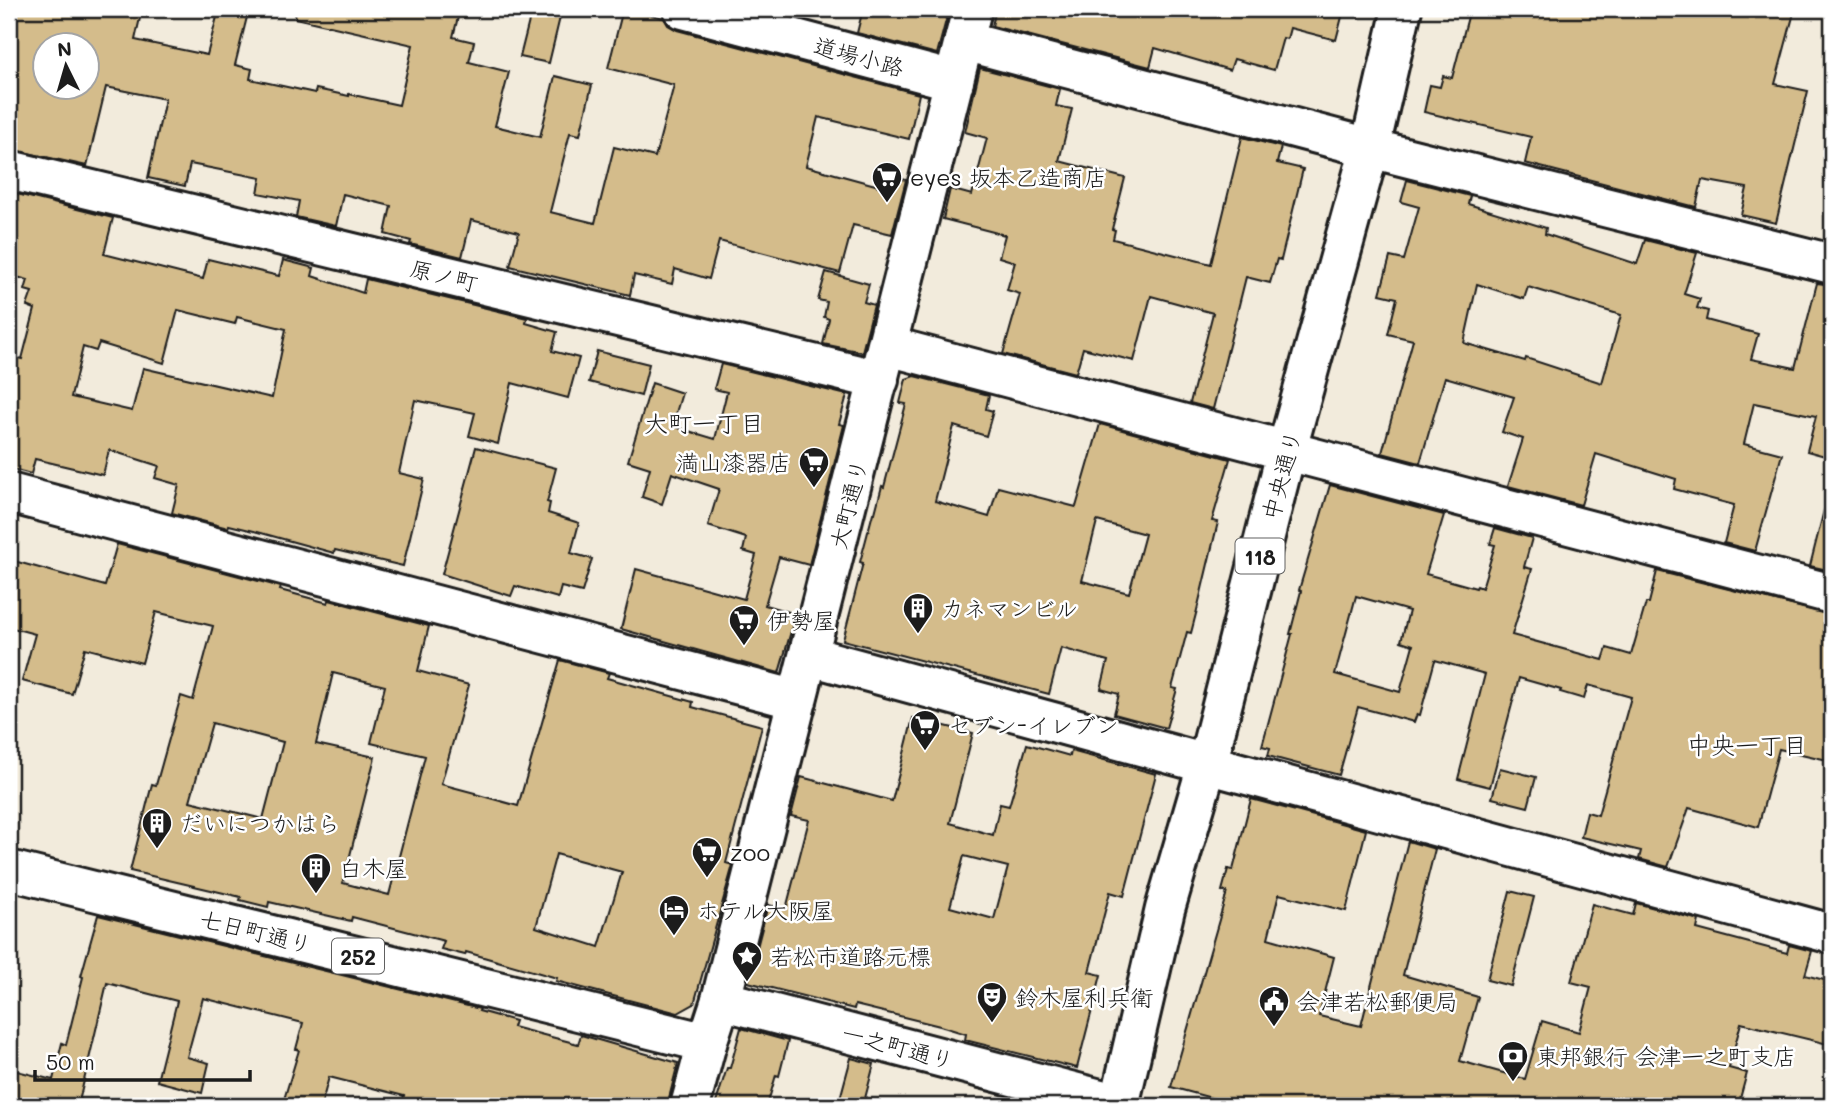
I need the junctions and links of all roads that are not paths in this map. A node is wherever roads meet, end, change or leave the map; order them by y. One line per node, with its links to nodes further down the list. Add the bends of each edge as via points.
1 (683, 9): 4 (main road, 道場小路)
2 (1402, 9): 5 (main road, 中央通り / 118)
3 (968, 25): 4 (main road, 大町通り); 5 (main road)
4 (954, 81): 8 (main road, 大町通り)
5 (1370, 148): 7 (main road); 9 (main road, 中央通り / 118)
6 (9, 170): 8 (main road, 原ノ町)
7 (1832, 264)
8 (883, 363): 9 (main road, 原ノ町); 12 (main road, 大町通り)
9 (1287, 449): 11 (main road, 原ノ町); 14 (main road, 中央通り / 118)
10 (9, 493): 13 (main road)
11 (1832, 594)
12 (810, 656): 13 (main road, 大町通り); 14 (main road)
13 (797, 700): 17 (main road, 大町通り)
14 (1207, 765): 16 (main road); 19 (main road, 中央通り / 118, via 1165,909)
15 (9, 870): 18 (main road, 七日町通り / 252)
16 (1832, 934)
17 (721, 1000): 18 (main road); 19 (main road, 一之町通り)
18 (707, 1043): 20 (main road)
19 (1119, 1105)
20 (690, 1106)

